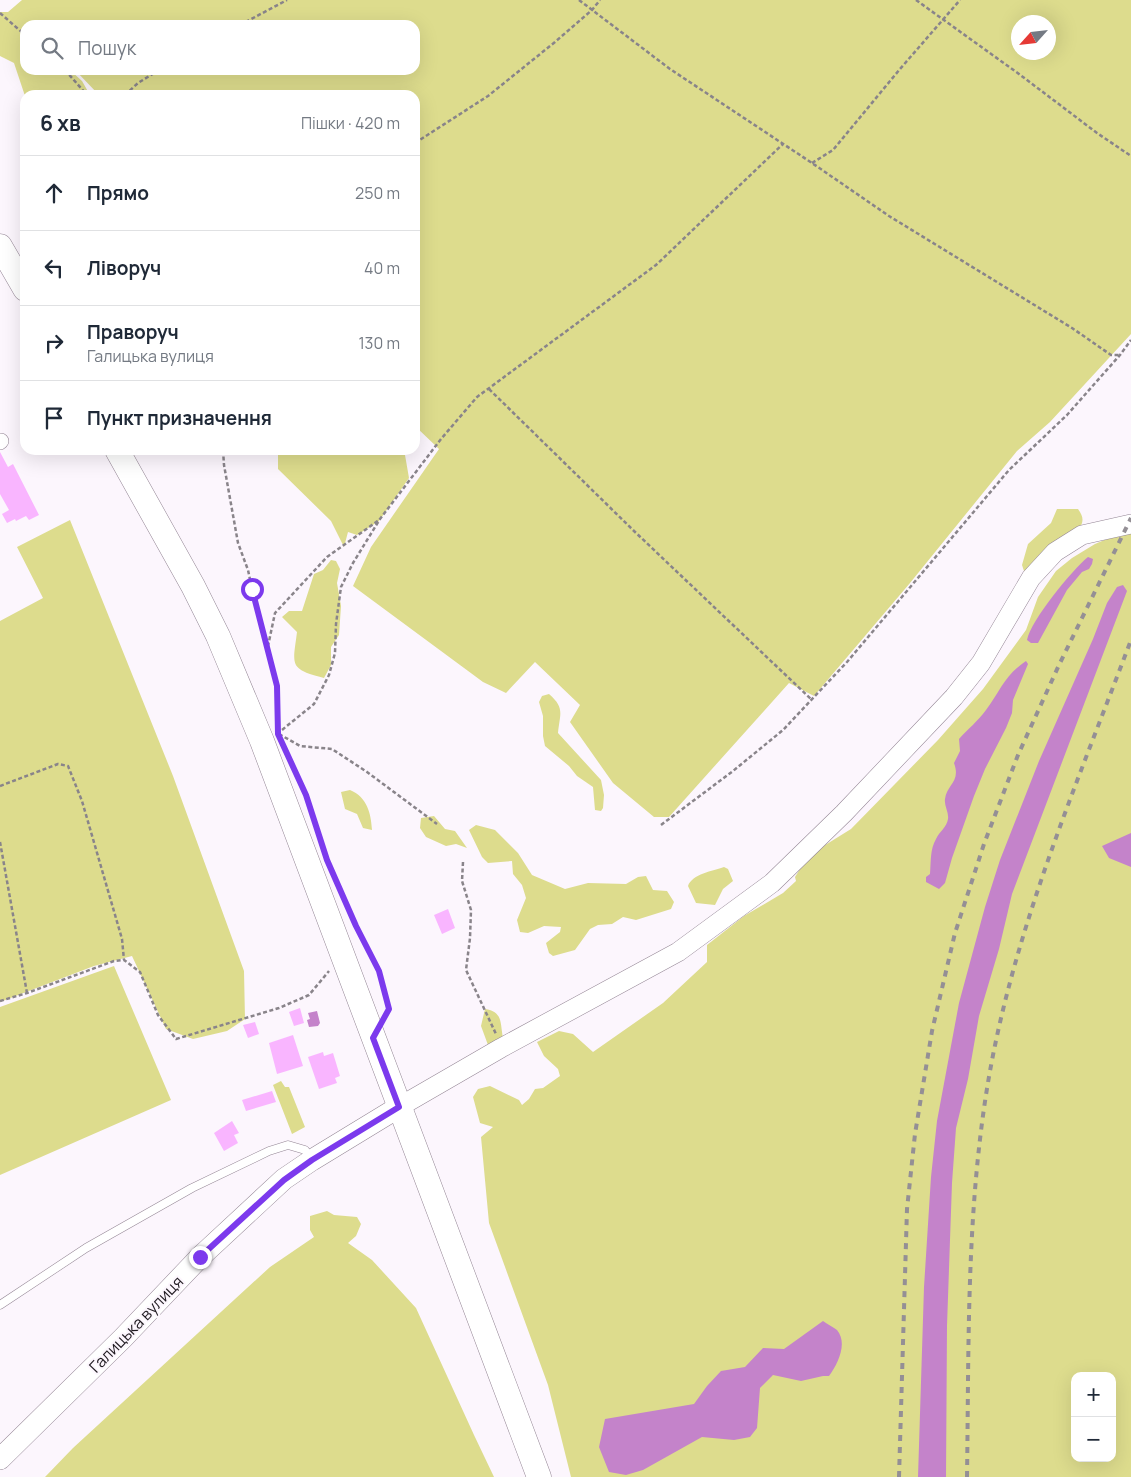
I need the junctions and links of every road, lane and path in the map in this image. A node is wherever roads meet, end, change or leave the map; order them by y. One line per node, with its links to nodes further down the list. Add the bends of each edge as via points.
1 (287, 0): 8 (path)
2 (579, 0): 6 (path)
3 (600, 0): 6 (path)
4 (916, 0): 9 (path)
5 (960, 0): 9 (path)
6 (592, 10): 15 (path, via 488,96); 16 (path, via 670,69)
7 (0, 13): 10 (path)
8 (249, 20)
9 (942, 20): 17 (path); 18 (path, via 833,150)
10 (20, 31)
11 (69, 75): 13 (path)
12 (151, 75): 14 (path)
13 (83, 90)
14 (130, 90)
15 (420, 140)
16 (783, 144): 18 (path); 23 (path, via 656,265)
17 (1131, 156)
18 (812, 163): 22 (path, via 889,216 1072,328 1111,356)
19 (0, 246): 20 (main road)
20 (20, 280)
21 (1131, 340): 22 (path)
22 (1120, 355): 29 (path, via 1067,415 1009,470 848,662)
23 (489, 389): 26 (path, via 441,439); 29 (path)
24 (120, 455): 30 (main road)
25 (223, 455): 28 (path, via 238,543)
26 (380, 519): 28 (path, via 327,558 274,613); 30 (path, via 341,587 335,653 329,674 314,704)
27 (1131, 524): 44 (street, via 1082,535 1055,552 1031,578 981,663 954,698 772,883 678,952)
28 (268, 646): 30 (path, via 277,686)
29 (812, 700): 34 (path, via 783,730)
30 (274, 739): 33 (path, via 332,749); 40 (main road)
31 (286, 751): 36 (path, via 306,795)
32 (0, 786): 39 (path, via 58,764 68,766 82,800 120,930)
33 (437, 824)
34 (661, 825)
35 (0, 842): 41 (path)
36 (324, 851)
37 (463, 862): 44 (path, via 462,881 471,910 466,970)
38 (330, 868): 43 (path, via 379,971 389,1009)
39 (124, 960): 40 (path, via 140,972 158,1015 176,1039 279,1008 309,995 330,971); 41 (path)
40 (346, 965): 43 (main road)
41 (27, 993): 42 (path)
42 (0, 1001)
43 (373, 1038): 45 (main road)
44 (501, 1048): 45 (street)
45 (399, 1107): 46 (main road, Галицька вулиця); 49 (main road)
46 (312, 1160): 47 (lane, via 305,1150 288,1145 242,1162 86,1248); 48 (main road, Галицька вулиця, via 284,1180 200,1257 124,1338)
47 (0, 1305)
48 (0, 1459)
49 (539, 1477)

